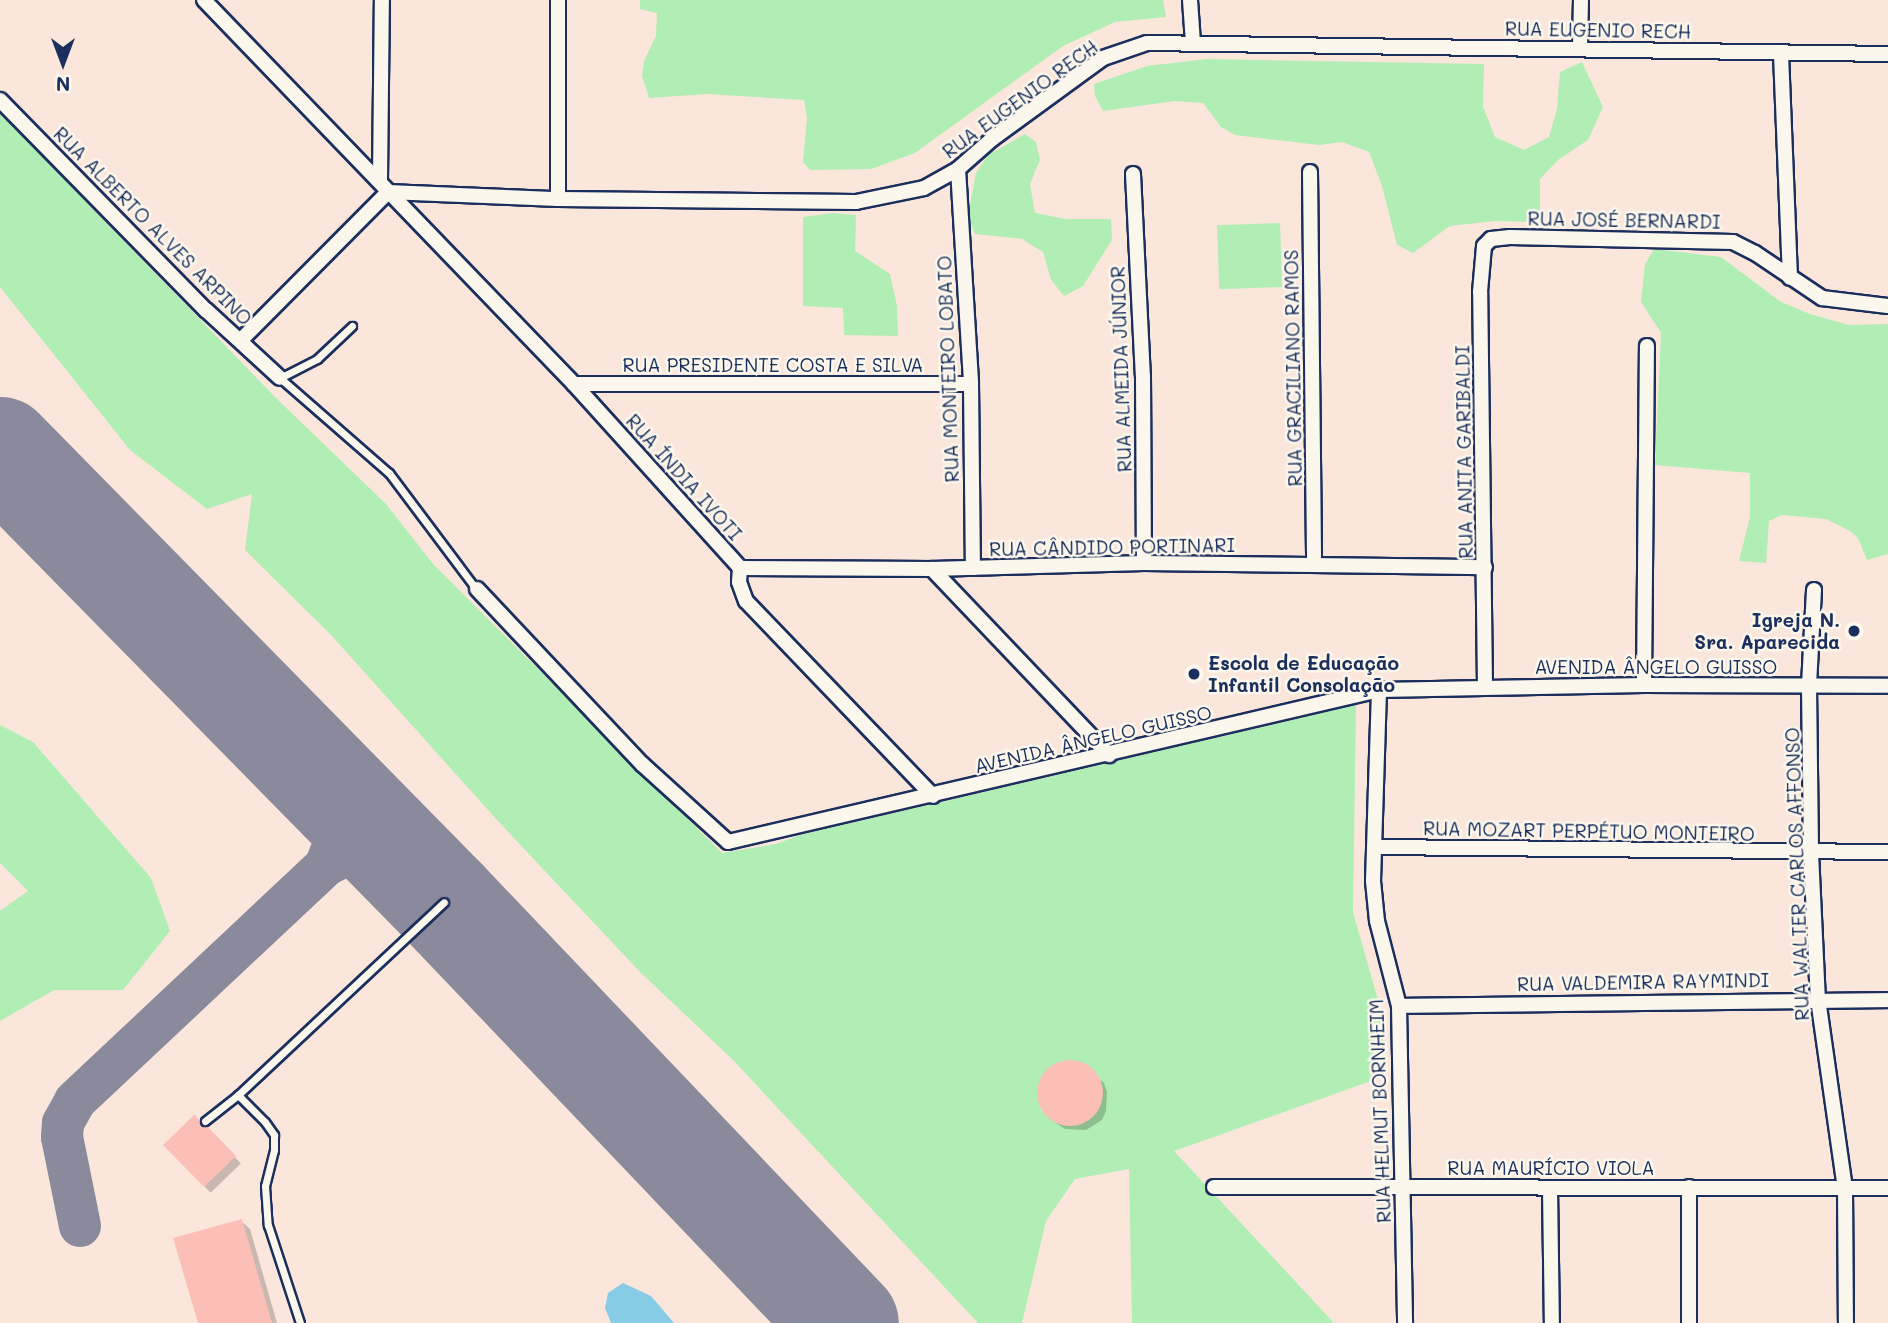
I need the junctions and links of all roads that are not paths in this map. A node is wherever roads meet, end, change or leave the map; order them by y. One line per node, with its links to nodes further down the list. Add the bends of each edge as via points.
1 (204, 0): 14 (street, RUA ÍNDIA IVOTI)
2 (382, 0): 14 (street)
3 (558, 0): 15 (street)
4 (1190, 0): 6 (street)
5 (1581, 0): 7 (street)
6 (1193, 43): 7 (street, RUA EUGENIO RECH); 11 (street, RUA EUGENIO RECH, via 1147,43 1103,58)
7 (1580, 47): 8 (street, RUA EUGENIO RECH)
8 (1781, 54): 9 (street, RUA EUGENIO RECH); 17 (street)
9 (1888, 54)
10 (0, 100): 20 (street, RUA ALBERTO ALVES ARPINO)
11 (958, 169): 15 (street, RUA EUGENIO RECH, via 924,188 856,202); 24 (street, RUA MONTEIRO LOBATO)
12 (1310, 172): 26 (street, RUA GRACILIANO RAMOS)
13 (1133, 174): 25 (street, RUA ALMEIDA JÚNIOR, via 1143,376)
14 (384, 186): 15 (street, RUA EUGENIO RECH); 20 (street); 23 (street, RUA ÍNDIA IVOTI)
15 (558, 199)
16 (1510, 237): 17 (street, RUA JOSÉ BERNARDI, via 1733,242); 27 (street, RUA ANITA GARIBALDI, via 1491,239 1484,246 1480,292)
17 (1790, 278): 18 (street, RUA JOSÉ BERNARDI, via 1822,298)
18 (1888, 306)
19 (352, 326): 22 (lane, via 317,359)
20 (241, 340): 22 (street, RUA ALBERTO ALVES ARPINO)
21 (1647, 346): 33 (street)
22 (280, 378): 31 (lane, via 389,473)
23 (574, 384): 24 (street, RUA PRESIDENTE COSTA E SILVA); 28 (street, RUA ÍNDIA IVOTI)
24 (971, 384): 29 (street, RUA MONTEIRO LOBATO)
25 (1144, 563): 26 (street, RUA CÂNDIDO PORTINARI); 29 (street, RUA CÂNDIDO PORTINARI)
26 (1314, 564): 27 (street, RUA CÂNDIDO PORTINARI)
27 (1485, 567): 36 (street, RUA ANITA GARIBALDI)
28 (740, 568): 30 (street, RUA CÂNDIDO PORTINARI); 39 (street, RUA ÍNDIA IVOTI, via 746,601)
29 (973, 568): 30 (street, RUA CÂNDIDO PORTINARI)
30 (932, 569): 38 (street)
31 (477, 589): 39 (street, AVENIDA ÂNGELO GUISSO, via 642,764 728,842)
32 (1814, 590): 34 (street, RUA WALTER CARLOS AFFONSO)
33 (1644, 685): 34 (street, AVENIDA ÂNGELO GUISSO); 36 (street, AVENIDA ÂNGELO GUISSO)
34 (1809, 686): 35 (street, AVENIDA ÂNGELO GUISSO); 42 (street, RUA WALTER CARLOS AFFONSO)
35 (1888, 686)
36 (1485, 687): 37 (street, AVENIDA ÂNGELO GUISSO)
37 (1379, 690): 38 (street, AVENIDA ÂNGELO GUISSO); 40 (street, RUA HELMUT BORNHEIM)
38 (1109, 755): 39 (street, AVENIDA ÂNGELO GUISSO)
39 (933, 796)
40 (1374, 847): 42 (street, RUA MOZART PERPÉTUO MONTEIRO); 46 (street, RUA HELMUT BORNHEIM, via 1377,921)
41 (1888, 852): 42 (street, RUA MOZART PERPÉTUO MONTEIRO)
42 (1811, 853): 44 (street, RUA WALTER CARLOS AFFONSO)
43 (444, 902): 47 (lane)
44 (1818, 999): 45 (street, RUA VALDEMIRA RAYMINDI); 46 (street, RUA VALDEMIRA RAYMINDI); 53 (street, RUA WALTER CARLOS AFFONSO)
45 (1888, 1000)
46 (1399, 1006): 51 (street, RUA HELMUT BORNHEIM)
47 (238, 1096): 48 (lane); 55 (lane, via 274,1135 265,1186 268,1225)
48 (205, 1121)
49 (1214, 1187): 51 (street, RUA MAURÍCIO VIOLA)
50 (1689, 1187): 52 (street, RUA MAURÍCIO VIOLA); 53 (street, RUA MAURÍCIO VIOLA); 58 (street)
51 (1403, 1188): 52 (street, RUA MAURÍCIO VIOLA); 56 (street, RUA HELMUT BORNHEIM)
52 (1550, 1188): 57 (street)
53 (1845, 1188): 54 (street, RUA MAURÍCIO VIOLA); 59 (street, RUA WALTER CARLOS AFFONSO)
54 (1888, 1188)
55 (300, 1323)
56 (1405, 1323)
57 (1552, 1323)
58 (1689, 1323)
59 (1846, 1323)

